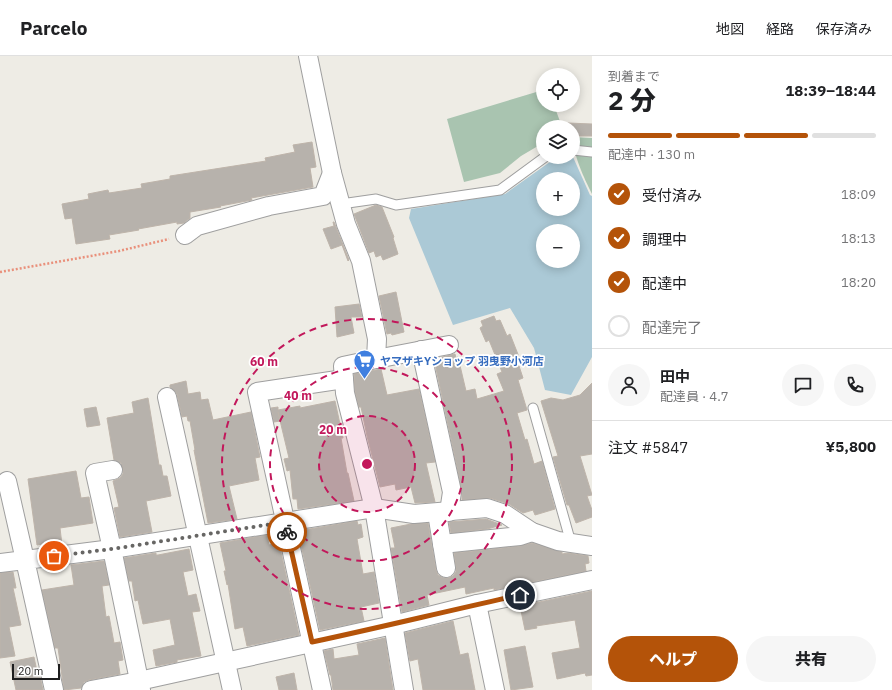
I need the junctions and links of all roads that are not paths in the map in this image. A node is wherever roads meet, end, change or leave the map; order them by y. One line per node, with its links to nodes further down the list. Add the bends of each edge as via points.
1 (308, 56): 5 (street)
2 (580, 151): 3 (lane)
3 (592, 152)
4 (536, 164): 6 (lane, via 500,190 396,205 376,199)
5 (332, 173): 6 (street); 7 (street, via 323,196 268,206 197,226)
6 (341, 204): 10 (street, via 361,261 377,339)
7 (185, 235)
8 (449, 345): 9 (street)
9 (421, 350): 10 (street); 17 (street, via 452,492)
10 (376, 359): 11 (street, via 343,366)
11 (344, 379): 16 (street, via 345,393); 18 (street, via 257,392)
12 (167, 397): 20 (street)
13 (532, 408): 21 (lane)
14 (113, 470): 24 (street, via 95,473)
15 (7, 481): 25 (street)
16 (374, 508): 17 (street, via 414,514); 18 (street); 30 (street)
17 (443, 512): 19 (street, via 487,508 505,514); 22 (street)
18 (285, 522): 20 (street); 31 (street)
19 (532, 532): 21 (street); 22 (street, via 520,536)
20 (197, 536): 24 (street); 32 (street)
21 (572, 543): 23 (street)
22 (442, 544): 27 (street)
23 (592, 546)
24 (112, 549): 25 (street); 33 (street)
25 (25, 560): 26 (street); 34 (street)
26 (0, 563)
27 (446, 568)
28 (592, 580): 29 (street)
29 (477, 604): 30 (street); 39 (street)
30 (392, 625): 31 (street); 38 (street)
31 (312, 642): 32 (street); 37 (street)
32 (225, 662): 33 (street); 36 (street)
33 (140, 686): 35 (street)
34 (54, 690)
35 (92, 690)
36 (232, 690)
37 (322, 690)
38 (404, 690)
39 (495, 690)

